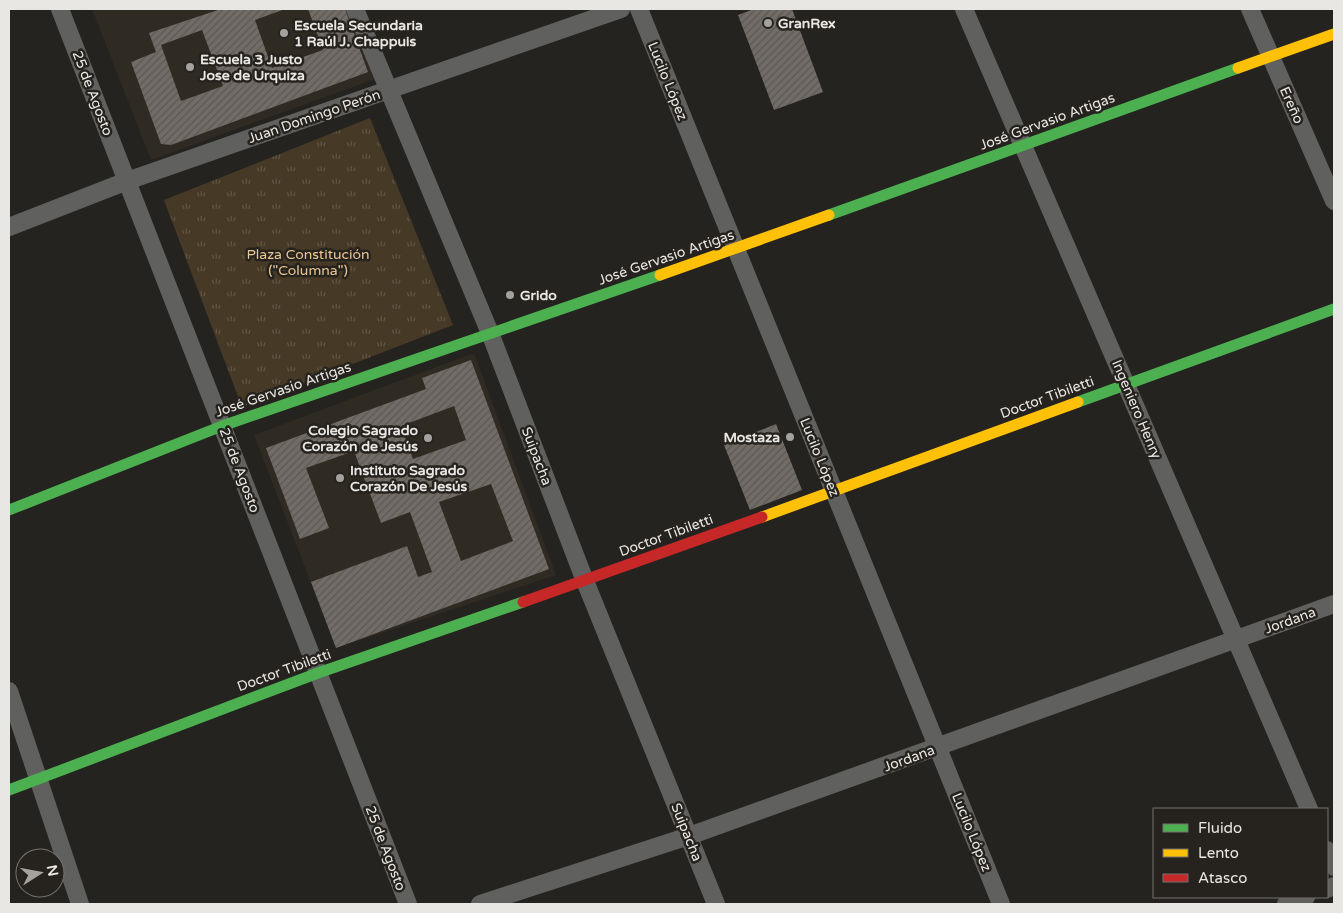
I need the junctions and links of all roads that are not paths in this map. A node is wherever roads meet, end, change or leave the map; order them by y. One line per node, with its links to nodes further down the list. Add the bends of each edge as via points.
1 (60, 9): 11 (street, 25 de Agosto)
2 (355, 9): 9 (street, Suipacha)
3 (621, 9): 9 (street, Juan Domingo Perón)
4 (639, 9): 14 (street, Lucilo López)
5 (964, 9): 10 (street, Ingeniero Henry)
6 (1250, 9): 8 (street, Ereño)
7 (1334, 34): 8 (street, José Gervasio Artigas)
8 (1271, 57): 10 (street, José Gervasio Artigas); 12 (street, Ereño)
9 (388, 90): 11 (street, Juan Domingo Perón); 16 (street, Suipacha)
10 (1023, 145): 14 (street, José Gervasio Artigas); 17 (street, Ingeniero Henry)
11 (127, 181): 13 (street, Juan Domingo Perón); 18 (street, 25 de Agosto)
12 (1334, 201)
13 (9, 227)
14 (736, 249): 16 (street, José Gervasio Artigas); 19 (street, Lucilo López)
15 (1334, 309): 17 (street, Doctor Tibiletti)
16 (490, 333): 18 (street, José Gervasio Artigas); 21 (street, Suipacha)
17 (1126, 384): 19 (street, Doctor Tibiletti); 23 (street, Ingeniero Henry)
18 (222, 426): 20 (street, José Gervasio Artigas); 24 (street, 25 de Agosto)
19 (834, 491): 21 (street, Doctor Tibiletti); 26 (street, Lucilo López)
20 (9, 510)
21 (585, 580): 24 (street, Doctor Tibiletti); 30 (street, Suipacha)
22 (1334, 604): 23 (street, Jordana)
23 (1236, 640): 26 (street, Jordana); 29 (street, Ingeniero Henry)
24 (318, 673): 27 (street, Doctor Tibiletti); 35 (street, 25 de Agosto)
25 (9, 690): 27 (street)
26 (938, 747): 30 (street, Jordana); 38 (street, Lucilo López)
27 (38, 779): 28 (street, Doctor Tibiletti); 34 (street)
28 (9, 790)
29 (1309, 808)
30 (689, 836): 36 (street, Jordana); 37 (street, Suipacha)
31 (1328, 852): 32 (street)
32 (1334, 867)
33 (1303, 898): 39 (street)
34 (80, 904)
35 (408, 904)
36 (480, 904)
37 (716, 904)
38 (1001, 904)
39 (1286, 904)

